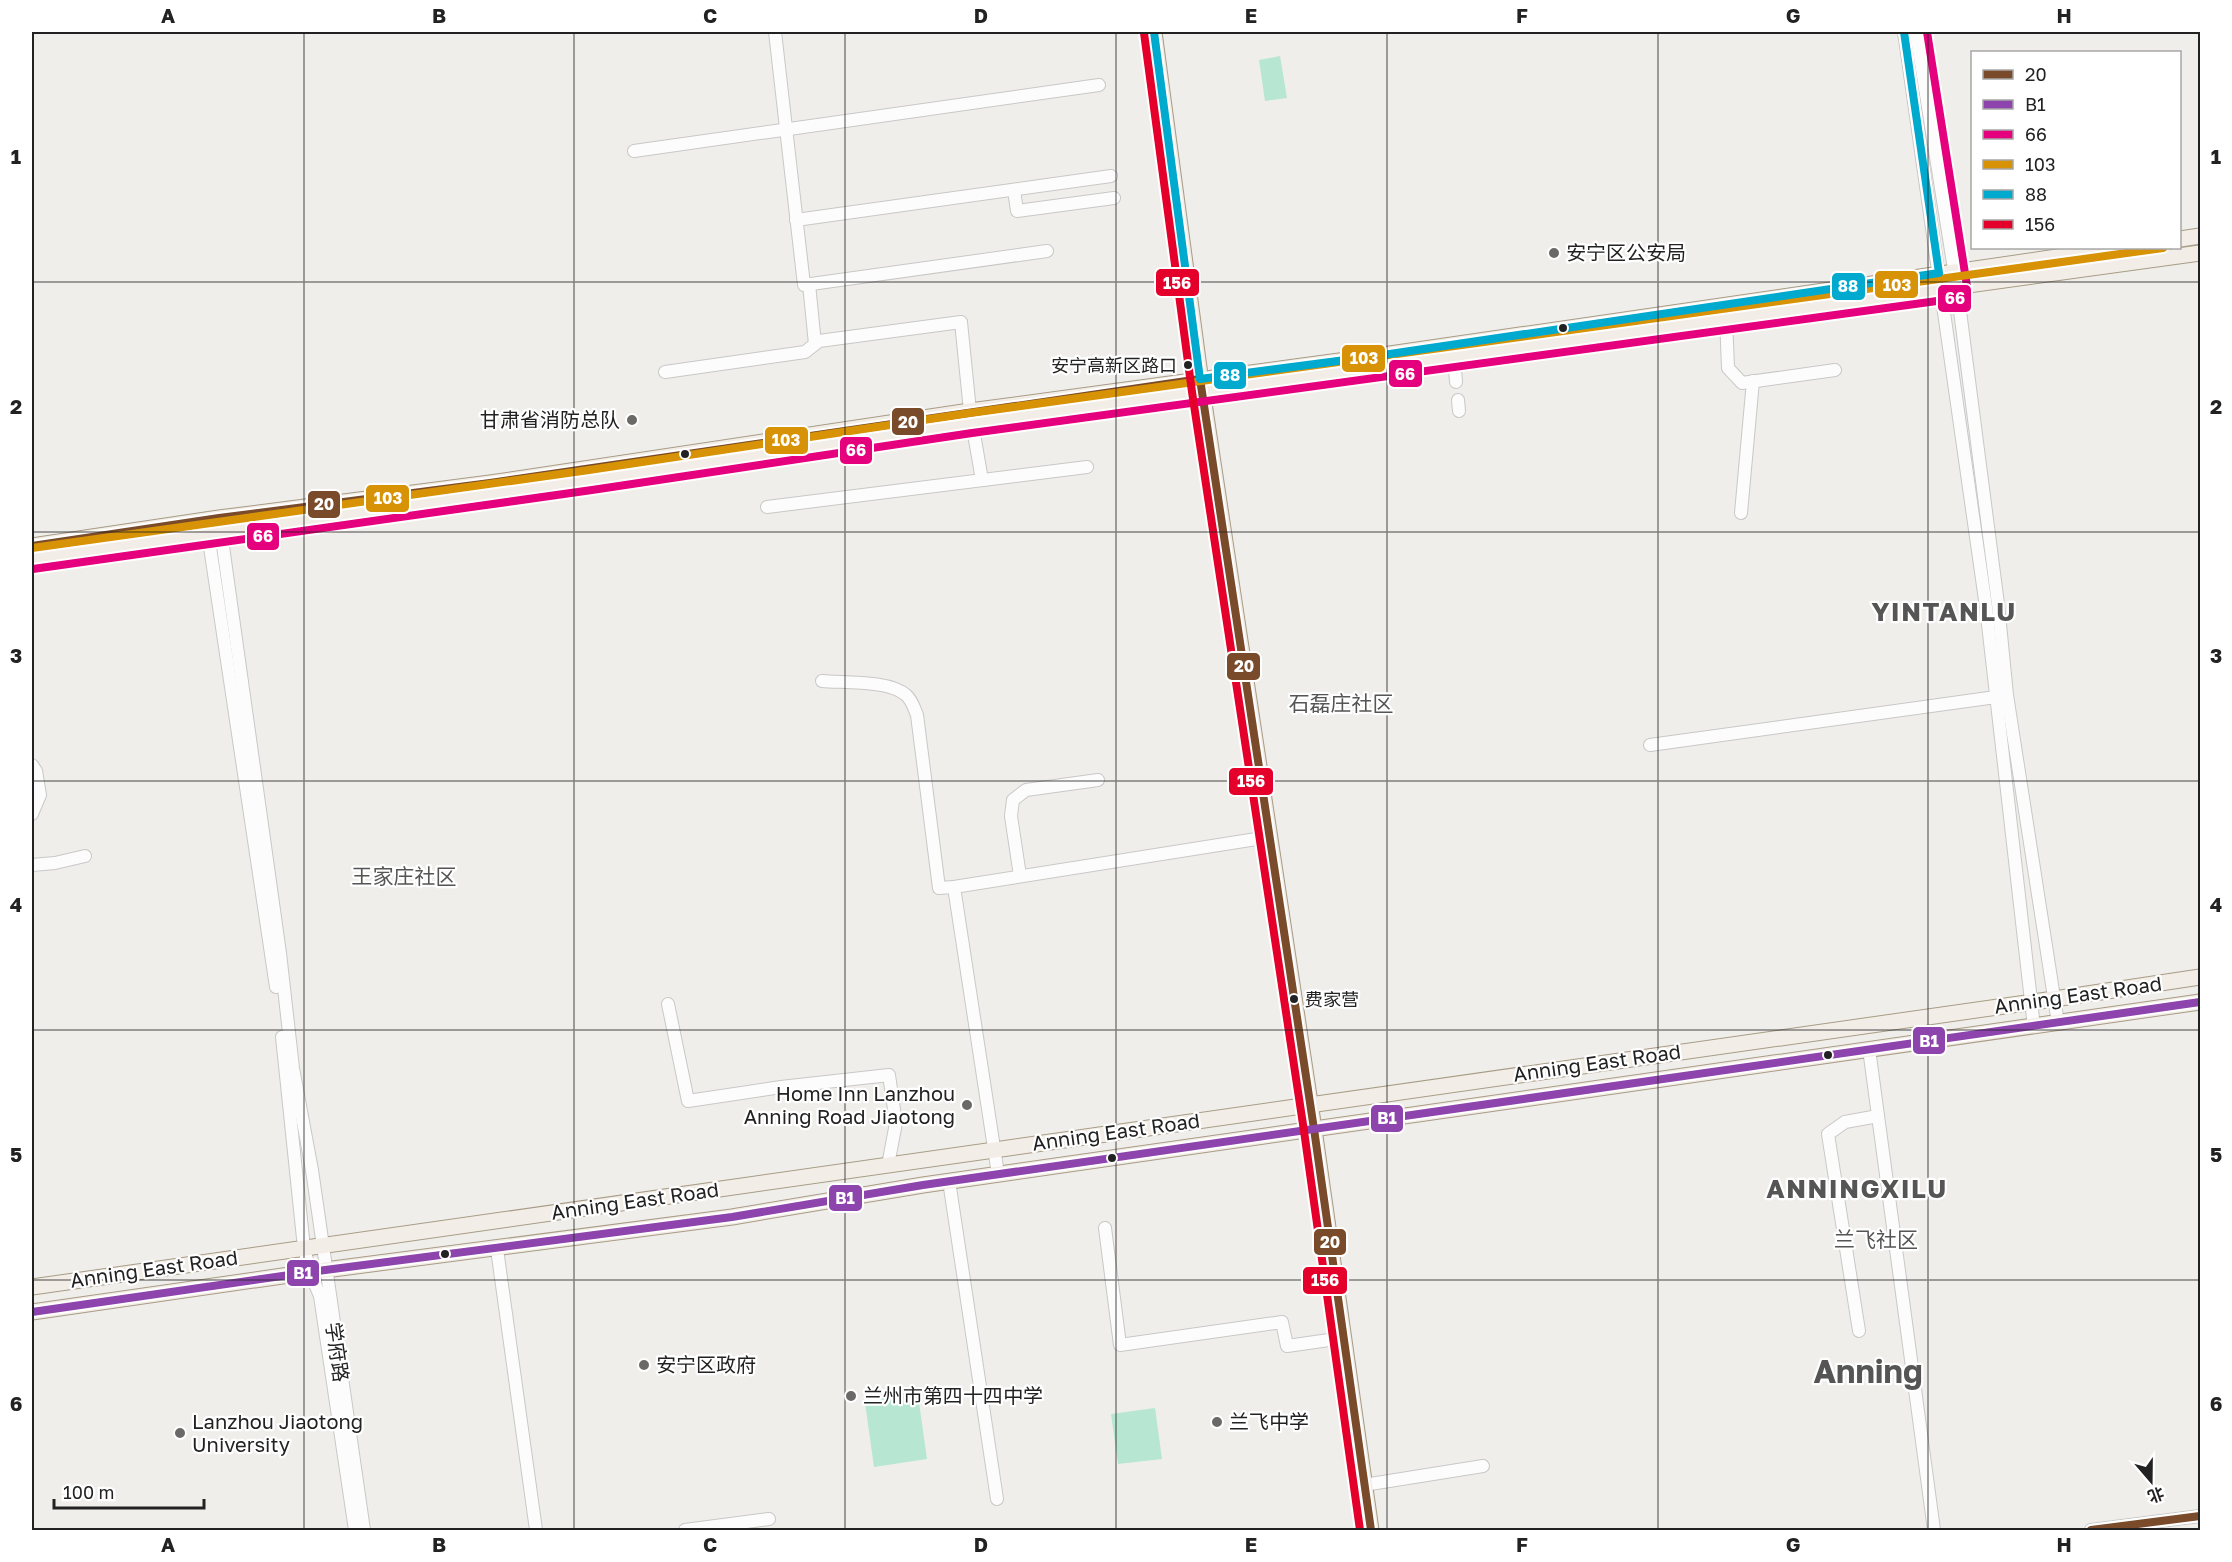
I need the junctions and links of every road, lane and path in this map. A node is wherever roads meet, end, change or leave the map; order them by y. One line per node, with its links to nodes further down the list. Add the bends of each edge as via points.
1 (774, 32): 6 (street)
2 (1154, 32): 28 (main road)
3 (1904, 32): 17 (street)
4 (1916, 32): 17 (street)
5 (1099, 86): 6 (street)
6 (786, 130): 7 (street); 11 (street)
7 (634, 151)
8 (1111, 176): 9 (street)
9 (1014, 190): 10 (street, via 1017,211); 11 (street)
10 (1114, 198)
11 (796, 220): 18 (street, via 804,285)
12 (2200, 236): 13 (main road)
13 (2181, 239)
14 (2112, 249): 17 (main road)
15 (1047, 251): 18 (street)
16 (2200, 253): 19 (main road)
17 (1946, 272): 19 (street); 20 (street); 28 (main road)
18 (809, 284): 22 (street)
19 (1957, 288): 20 (main road); 38 (street, via 1998,604)
20 (1941, 289): 21 (main road); 38 (street)
21 (1726, 318): 23 (main road); 26 (street, via 1728,368 1742,383)
22 (815, 344): 25 (street, via 805,352); 29 (street, via 961,322)
23 (1454, 357): 27 (street); 28 (main road)
24 (1835, 370): 26 (street)
25 (665, 372)
26 (1753, 381): 33 (street)
27 (1456, 382)
28 (1201, 385): 29 (main road); 43 (main road)
29 (970, 417): 31 (street); 34 (main road, via 490,483)
30 (1087, 467): 31 (street)
31 (982, 480): 32 (street)
32 (767, 507)
33 (1741, 513)
34 (214, 526): 35 (main road); 36 (main road); 68 (street, 学府路); 69 (street, via 271,954)
35 (32, 546)
36 (32, 559)
37 (822, 681): 47 (street, via 889,687 906,695 913,704 939,888)
38 (2002, 696): 39 (street); 50 (street); 51 (street)
39 (1650, 745)
40 (32, 765): 42 (street, via 40,795)
41 (1098, 780): 46 (street, via 1026,790 1013,800 1011,816)
42 (32, 814)
43 (1269, 837): 46 (street); 60 (main road)
44 (85, 856): 45 (street)
45 (32, 865)
46 (1020, 876): 47 (street)
47 (954, 887): 63 (street)
48 (2200, 976): 49 (main road, Anning East Road)
49 (2107, 991): 50 (main road, Anning East Road); 55 (main road, via 2100,1005)
50 (2054, 999): 51 (main road, Anning East Road); 56 (street)
51 (2032, 1002): 54 (main road, Anning East Road); 57 (street)
52 (2200, 1002): 55 (main road)
53 (669, 1004): 64 (street, via 688,1101 889,1075 896,1123)
54 (1988, 1008): 58 (main road, via 1993,1022); 60 (main road, Anning East Road)
55 (2109, 1016): 56 (main road)
56 (2058, 1023): 57 (main road)
57 (2034, 1026): 58 (main road)
58 (1990, 1033): 59 (main road)
59 (1869, 1049): 61 (street); 62 (main road)
60 (1310, 1105): 62 (main road); 63 (main road, Anning East Road)
61 (1878, 1116): 76 (street, via 1845,1122 1828,1134); 88 (street)
62 (1314, 1129): 65 (main road); 77 (main road)
63 (994, 1150): 64 (main road, Anning East Road); 65 (street)
64 (888, 1165): 68 (main road, Anning East Road)
65 (998, 1174): 66 (main road)
66 (949, 1181): 70 (main road); 80 (street)
67 (1105, 1228): 77 (street, via 1120,1345 1282,1322 1287,1346)
68 (322, 1245): 69 (main road, Anning East Road); 72 (street, 学府路)
69 (304, 1248): 71 (main road, Anning East Road); 72 (street)
70 (497, 1249): 72 (main road); 85 (street)
71 (258, 1254): 73 (main road, via 266,1264); 74 (main road, Anning East Road)
72 (318, 1271): 73 (main road); 83 (street, 学府路); 84 (street, 学府路)
73 (262, 1280): 75 (main road)
74 (32, 1287)
75 (32, 1312)
76 (1859, 1331)
77 (1343, 1338): 79 (main road)
78 (1483, 1466): 79 (street)
79 (1364, 1485): 87 (main road)
80 (997, 1499)
81 (2200, 1516): 89 (street)
82 (769, 1519): 86 (street)
83 (355, 1530)
84 (364, 1530)
85 (536, 1530)
86 (685, 1530)
87 (1371, 1530)
88 (1934, 1530)
89 (2091, 1530)

